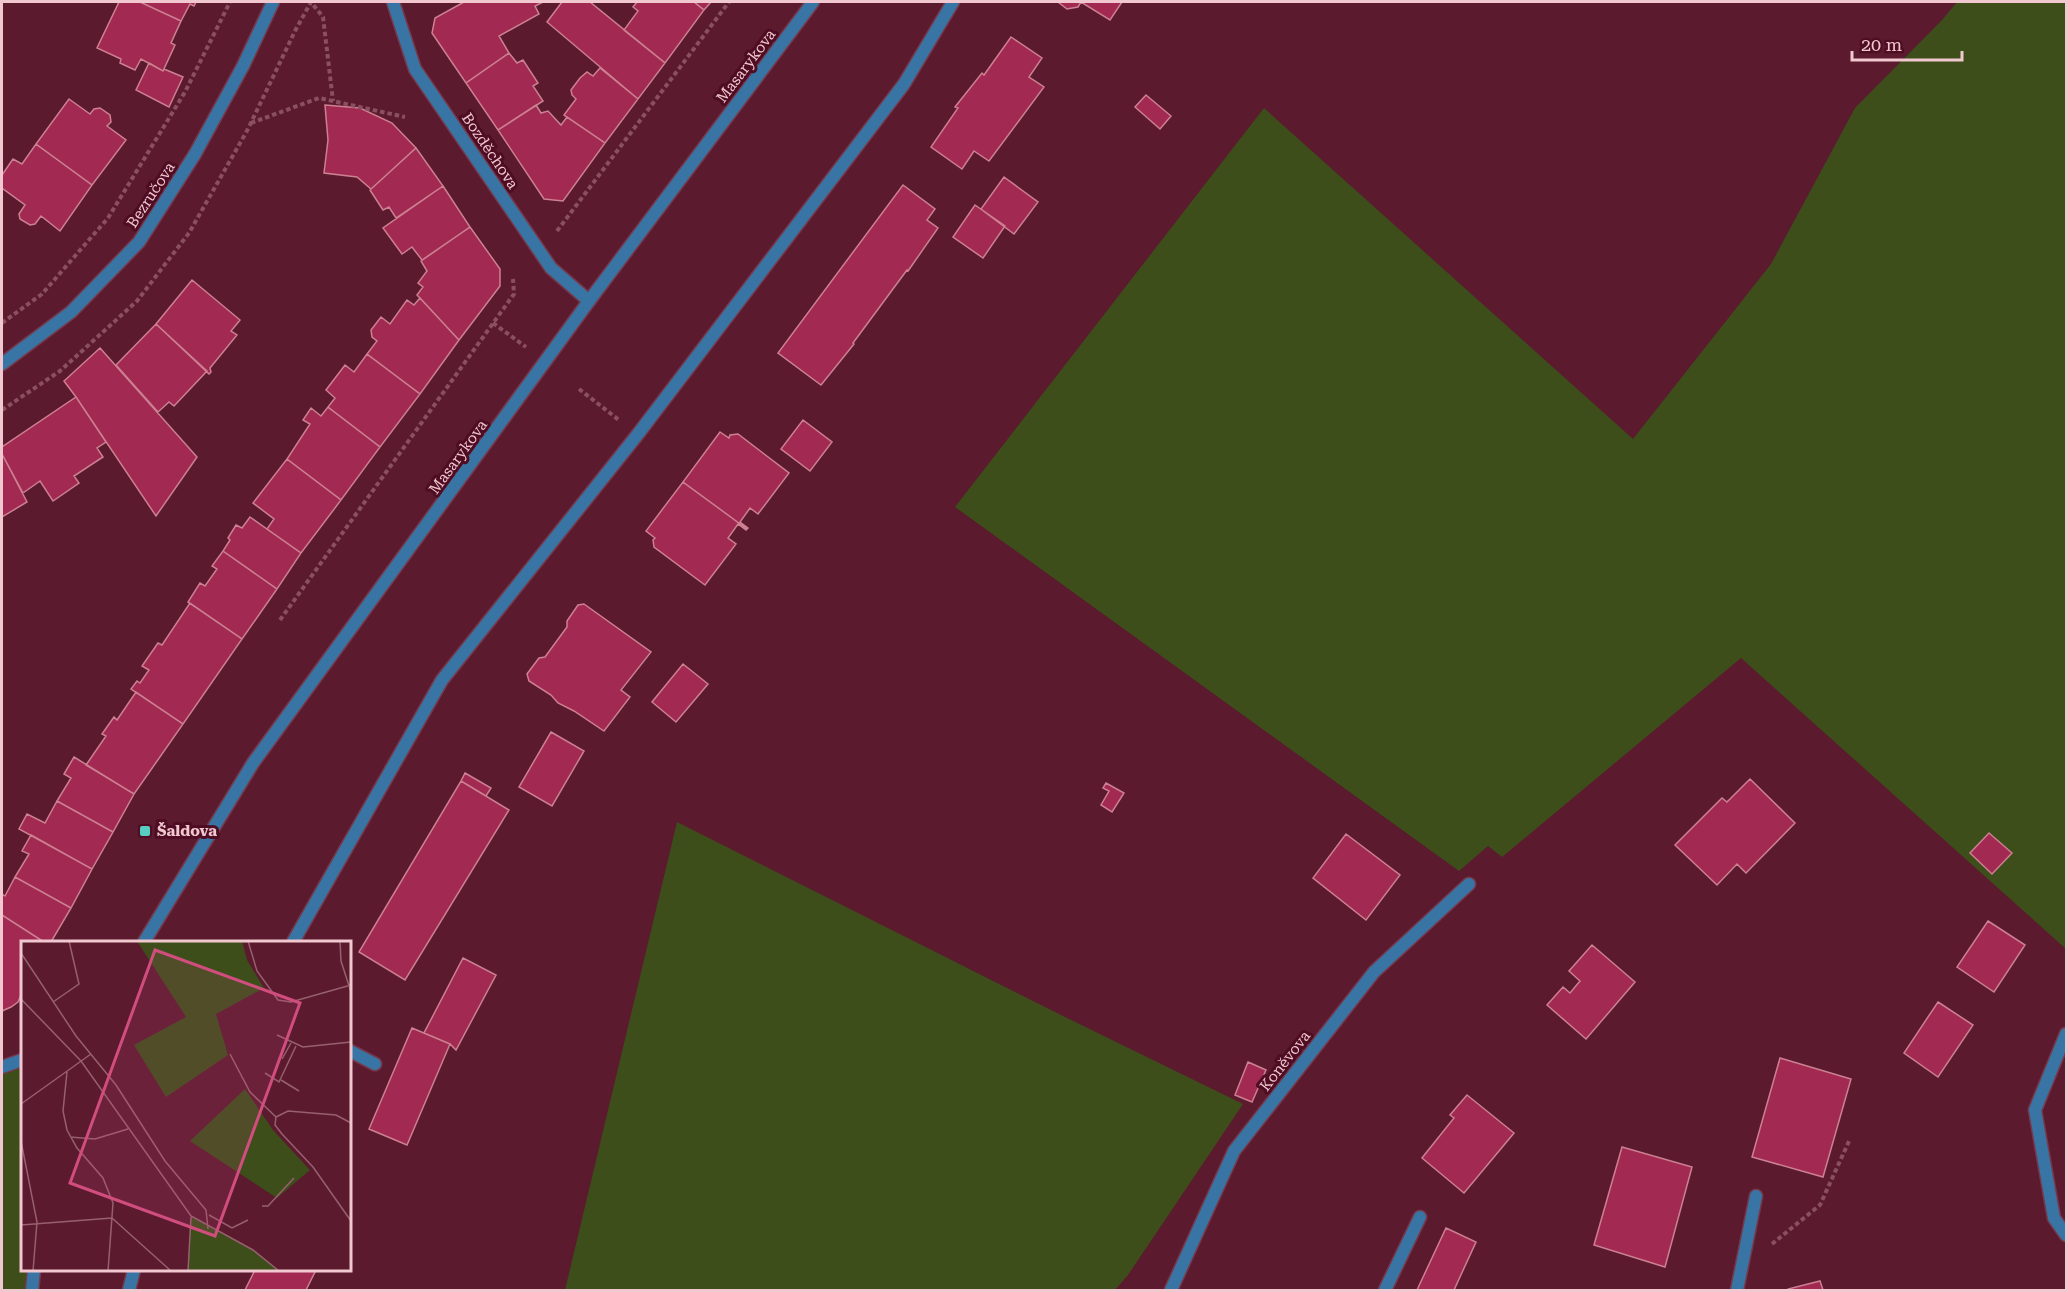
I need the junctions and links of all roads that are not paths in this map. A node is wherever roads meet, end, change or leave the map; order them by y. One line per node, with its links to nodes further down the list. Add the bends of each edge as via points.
1 (273, 2): 6 (street, Bezručova, via 195,154 139,242 71,312)
2 (393, 2): 5 (street, Bozděchova, via 415,69 551,268)
3 (813, 2): 5 (street, Masarykova)
4 (953, 2): 9 (street, via 904,84 642,429 442,680)
5 (589, 301): 8 (street, Masarykova, via 254,763)
6 (2, 364)
7 (1469, 884): 22 (street, Koněvova, via 1374,972 1234,1151)
8 (145, 941)
9 (294, 941)
10 (2067, 1034): 17 (street, via 2035,1110 2054,1218)
11 (351, 1052): 13 (street)
12 (21, 1060): 14 (street)
13 (375, 1064)
14 (2, 1067)
15 (1756, 1196): 24 (street)
16 (1420, 1217): 23 (street)
17 (2067, 1235)
18 (34, 1271): 20 (street)
19 (134, 1271): 21 (street)
20 (32, 1290)
21 (129, 1290)
22 (1171, 1290)
23 (1385, 1290)
24 (1737, 1290)

